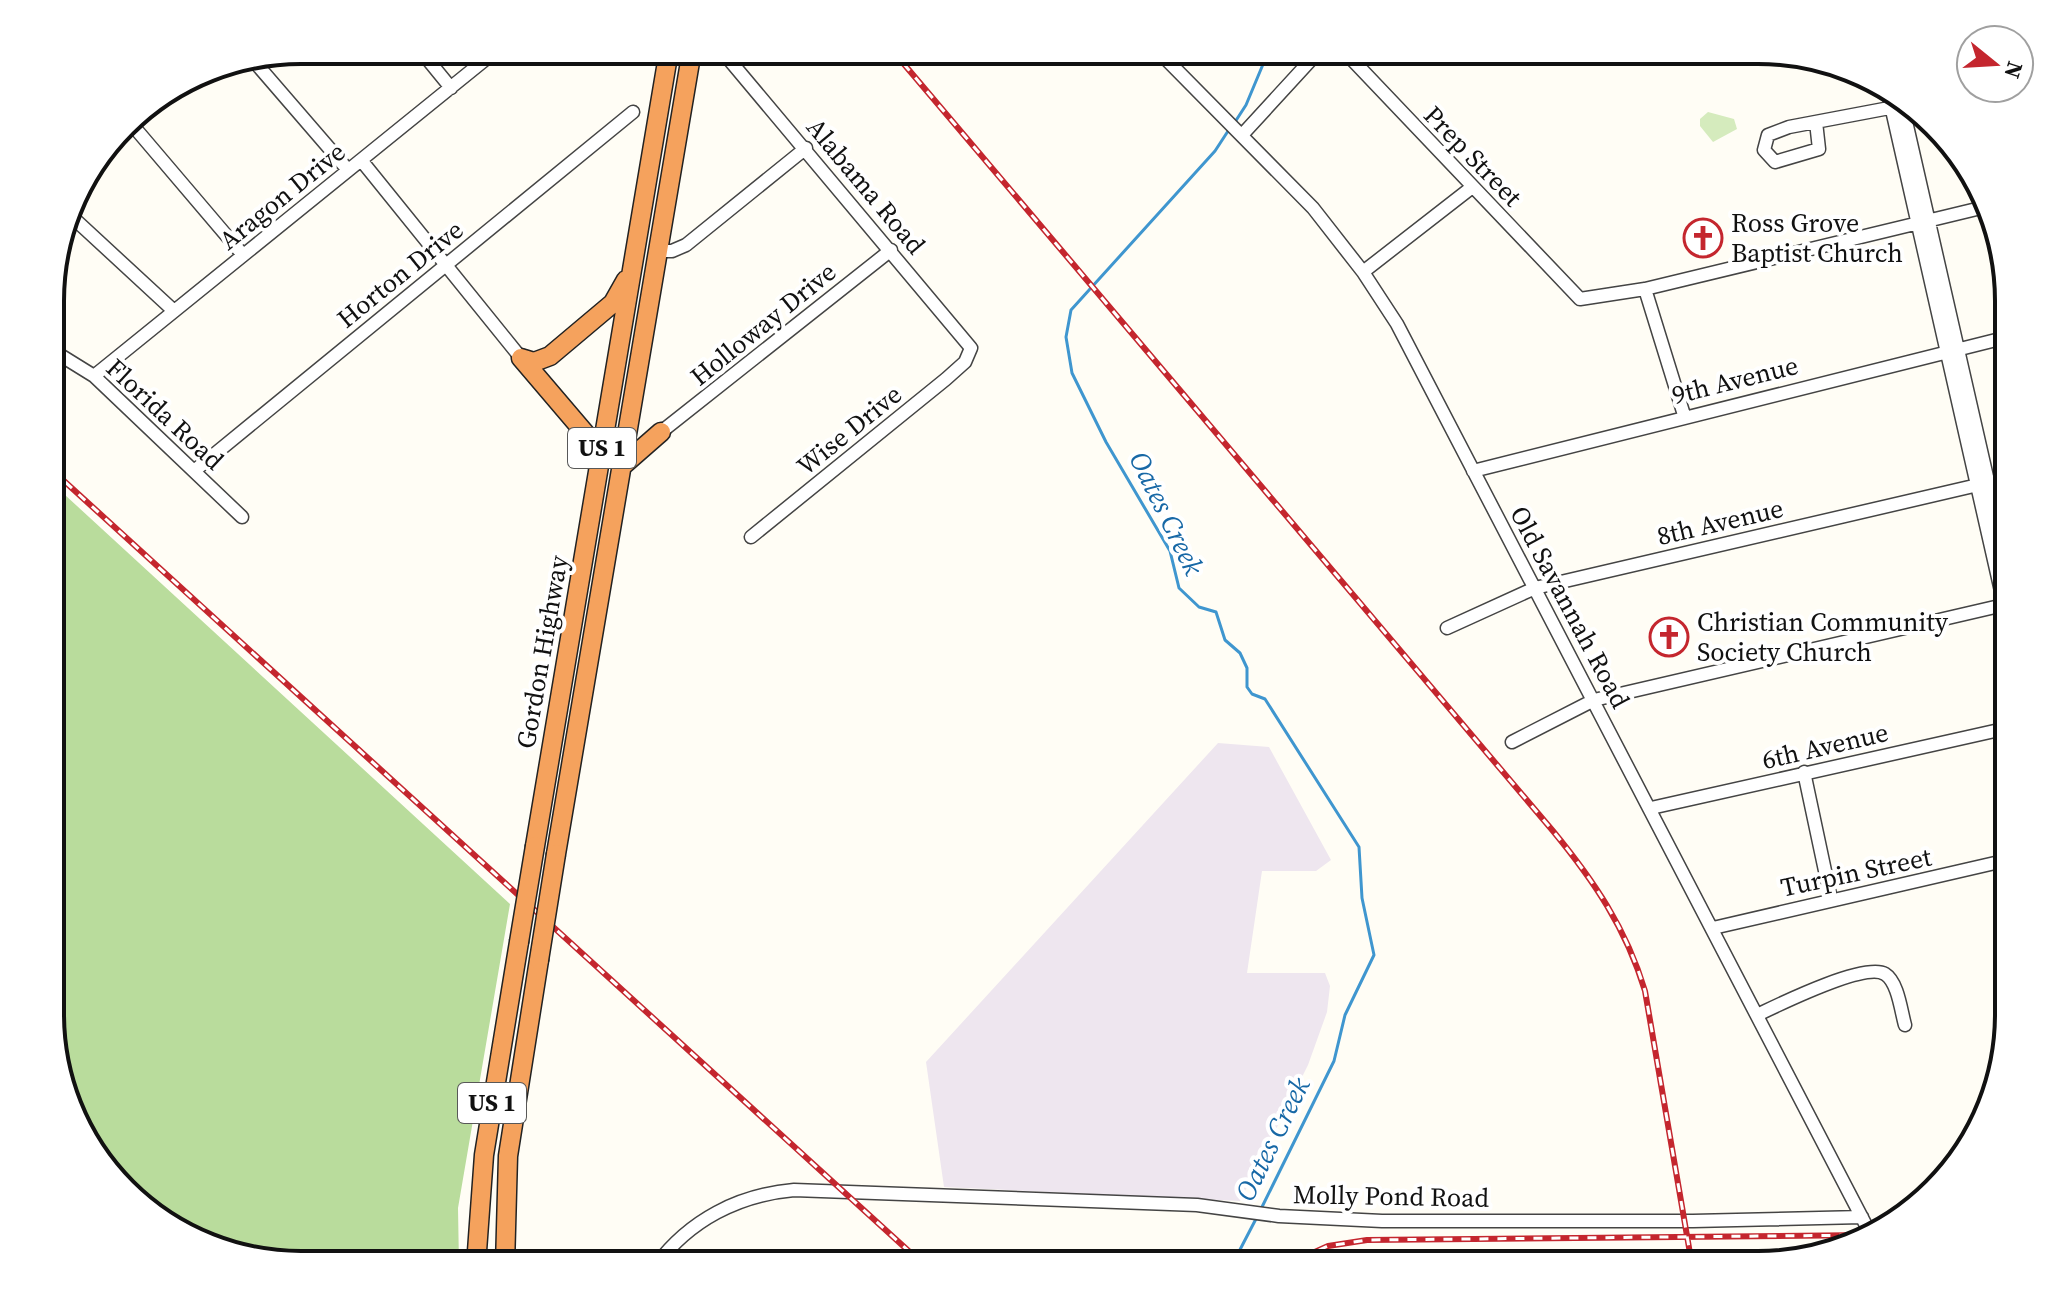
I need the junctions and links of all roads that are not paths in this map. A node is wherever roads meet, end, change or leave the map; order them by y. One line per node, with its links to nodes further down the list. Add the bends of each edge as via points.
1 (1172, 64): 15 (street, Old Savannah Road)
2 (1304, 64): 15 (street)
3 (1356, 64): 20 (street, Prep Street)
4 (432, 65): 10 (street)
5 (479, 65): 10 (street, Aragon Drive)
6 (667, 65): 28 (highway, Gordon Highway / US 1)
7 (690, 65): 25 (highway, Gordon Highway / US 1)
8 (734, 65): 17 (street, Alabama Road)
9 (260, 68): 19 (street)
10 (451, 88): 18 (street, Aragon Drive)
11 (1891, 105): 14 (street)
12 (633, 112): 27 (street, Horton Drive)
13 (1903, 115): 23 (street)
14 (1816, 122): 14 (street, via 1819,149 1775,162 1764,150 1768,135)
15 (1235, 127): 29 (street, Old Savannah Road, via 1313,208)
16 (137, 131): 26 (street)
17 (806, 148): 24 (street, Alabama Road); 25 (street, via 686,245)
18 (361, 160): 19 (street, Aragon Drive); 27 (street)
19 (348, 170): 26 (street, Aragon Drive)
20 (1471, 188): 29 (street); 30 (street, Prep Street, via 1580,299)
21 (1976, 209): 23 (street)
22 (78, 222): 31 (street)
23 (1923, 222): 30 (street); 33 (street)
24 (891, 250): 34 (street, Alabama Road, via 963,335); 40 (street, Holloway Drive)
25 (660, 251): 38 (highway, Gordon Highway / US 1)
26 (243, 255): 31 (street, Aragon Drive)
27 (443, 266): 36 (street); 42 (street, Horton Drive)
28 (632, 271): 36 (highway, via 613,303 550,356 534,362); 44 (highway, Gordon Highway / US 1)
29 (1363, 272): 43 (street, Old Savannah Road, via 1397,324)
30 (1645, 289): 39 (street)
31 (174, 311): 37 (street, Aragon Drive)
32 (1994, 340): 33 (street, 9th Avenue)
33 (1951, 350): 39 (street, 9th Avenue); 46 (street)
34 (970, 353): 49 (street, Wise Drive, via 946,379)
35 (64, 357): 37 (street, Florida Road)
36 (521, 358): 44 (highway, via 595,447)
37 (94, 376): 42 (street, Florida Road)
38 (630, 409): 40 (highway, via 643,432); 41 (highway, Gordon Highway / US 1)
39 (1684, 415): 43 (street, 9th Avenue)
40 (661, 432): 41 (highway)
41 (621, 467): 67 (highway, Gordon Highway / US 1, bridge, via 508,1156)
42 (194, 471): 47 (street, Florida Road)
43 (1473, 471): 51 (street, Old Savannah Road)
44 (597, 480): 66 (highway, Gordon Highway / US 1, bridge, via 480,1185)
45 (1994, 481): 46 (street, 8th Avenue)
46 (1983, 484): 48 (street); 50 (street); 51 (street, 8th Avenue)
47 (242, 517)
48 (1994, 521)
49 (751, 537)
50 (1994, 539)
51 (1535, 588): 53 (street, 8th Avenue); 54 (street, Old Savannah Road)
52 (1994, 608): 54 (street)
53 (1447, 628)
54 (1594, 700): 56 (street); 58 (street, Old Savannah Road)
55 (1994, 731): 57 (street, 6th Avenue)
56 (1512, 742)
57 (1804, 772): 58 (street, 6th Avenue); 60 (street)
58 (1651, 808): 61 (street, Old Savannah Road)
59 (1994, 863): 60 (street, Turpin Street)
60 (1831, 899): 61 (street, Turpin Street)
61 (1713, 928): 62 (street, Old Savannah Road)
62 (1757, 1015): 63 (street, via 1874,971 1886,974 1893,984); 64 (street, Old Savannah Road)
63 (1905, 1025)
64 (1862, 1217): 65 (street, Old Savannah Road); 68 (street, Molly Pond Road, via 1382,1221 842,1190 777,1191 713,1214)
65 (1866, 1224)
66 (477, 1251)
67 (505, 1251)
68 (668, 1251)

